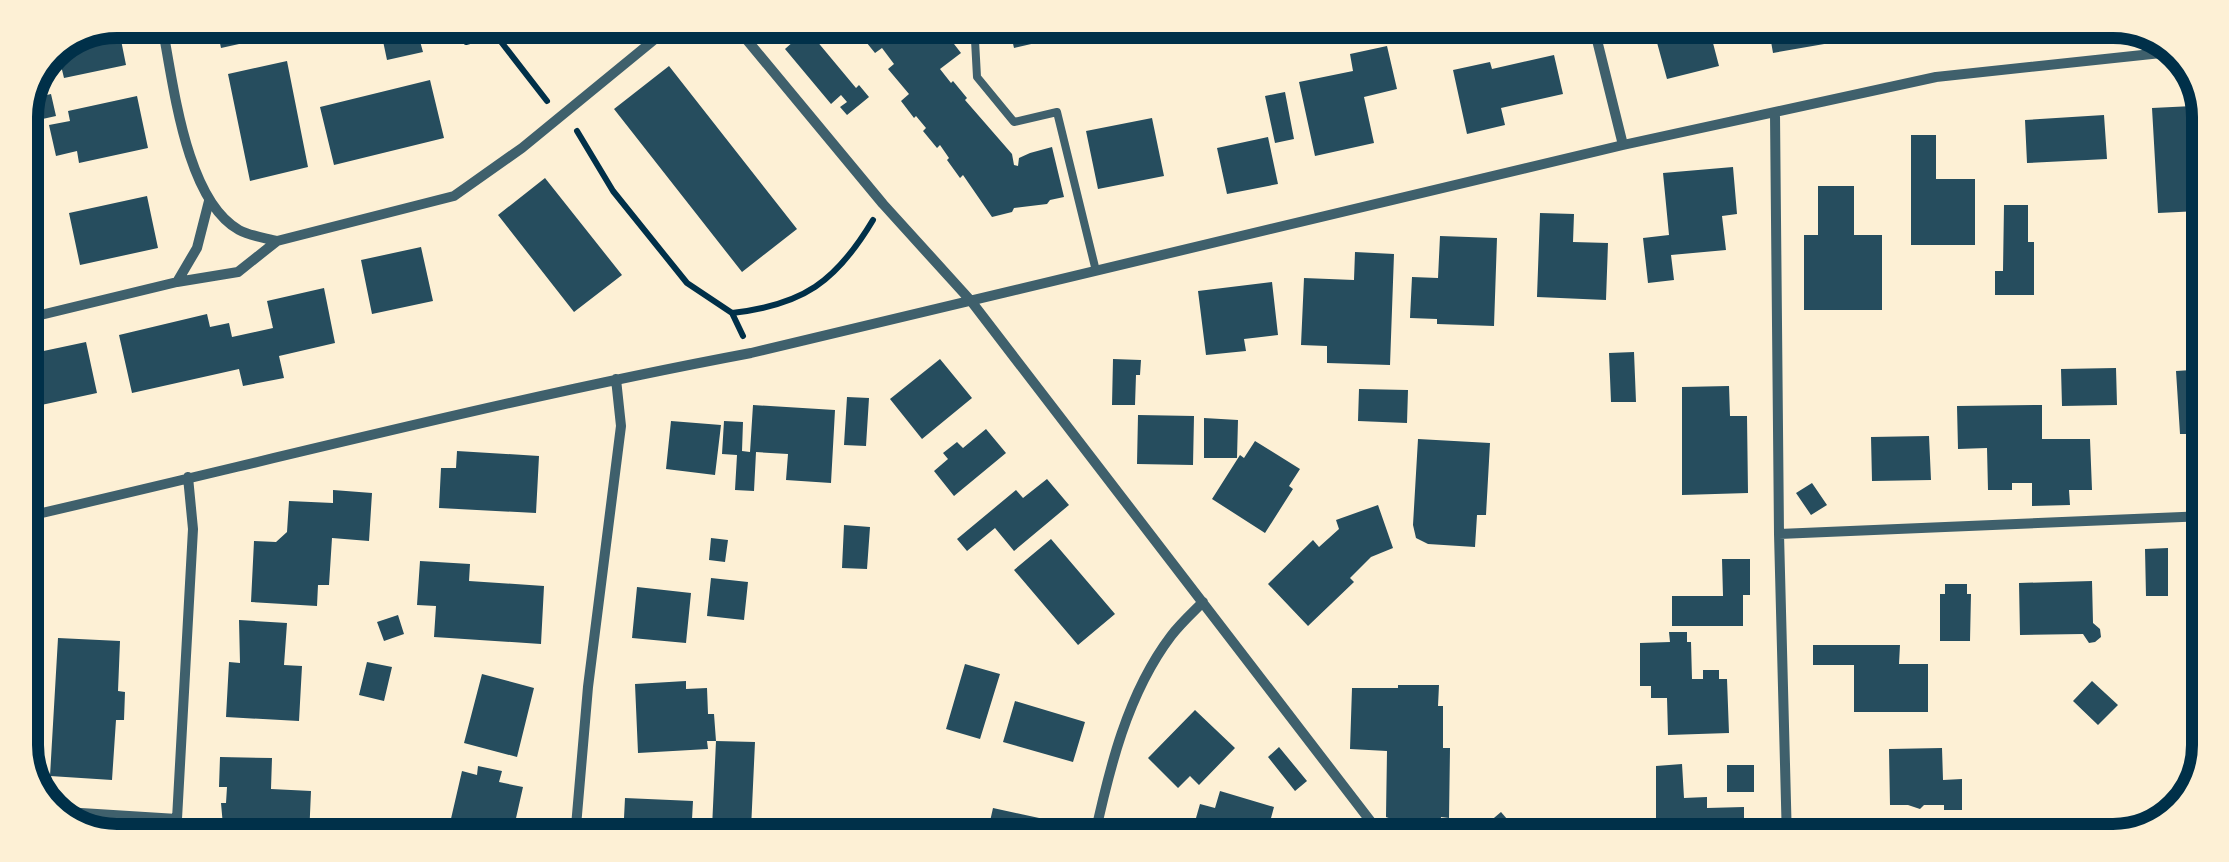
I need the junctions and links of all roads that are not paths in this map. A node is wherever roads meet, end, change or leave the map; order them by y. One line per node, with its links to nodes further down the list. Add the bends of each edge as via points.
1 (165, 38): 9 (street, via 188,157)
2 (658, 38): 10 (street, via 454,196)
3 (745, 38): 13 (street)
4 (973, 38): 11 (lane, via 977,76 1014,122 1057,112)
5 (1596, 38): 8 (street)
6 (2161, 54): 7 (street, via 1936,77)
7 (1775, 114): 8 (street); 19 (street)
8 (1623, 145): 11 (street)
9 (209, 201): 10 (street, via 239,230); 12 (street, via 196,248)
10 (278, 241): 12 (street, via 238,272)
11 (1096, 271): 13 (street)
12 (176, 282): 14 (street)
13 (971, 301): 15 (street); 20 (street)
14 (38, 316)
15 (616, 378): 16 (street); 24 (street, via 620,426)
16 (188, 476): 17 (street); 22 (street, via 193,529)
17 (38, 514)
18 (2192, 517): 19 (street)
19 (1779, 534): 27 (street)
20 (1203, 602): 25 (street, via 1171,636 1127,718); 26 (street)
21 (76, 813): 22 (street)
22 (176, 819): 23 (street)
23 (176, 824)
24 (576, 824)
25 (1097, 824)
26 (1373, 824)
27 (1787, 824)

